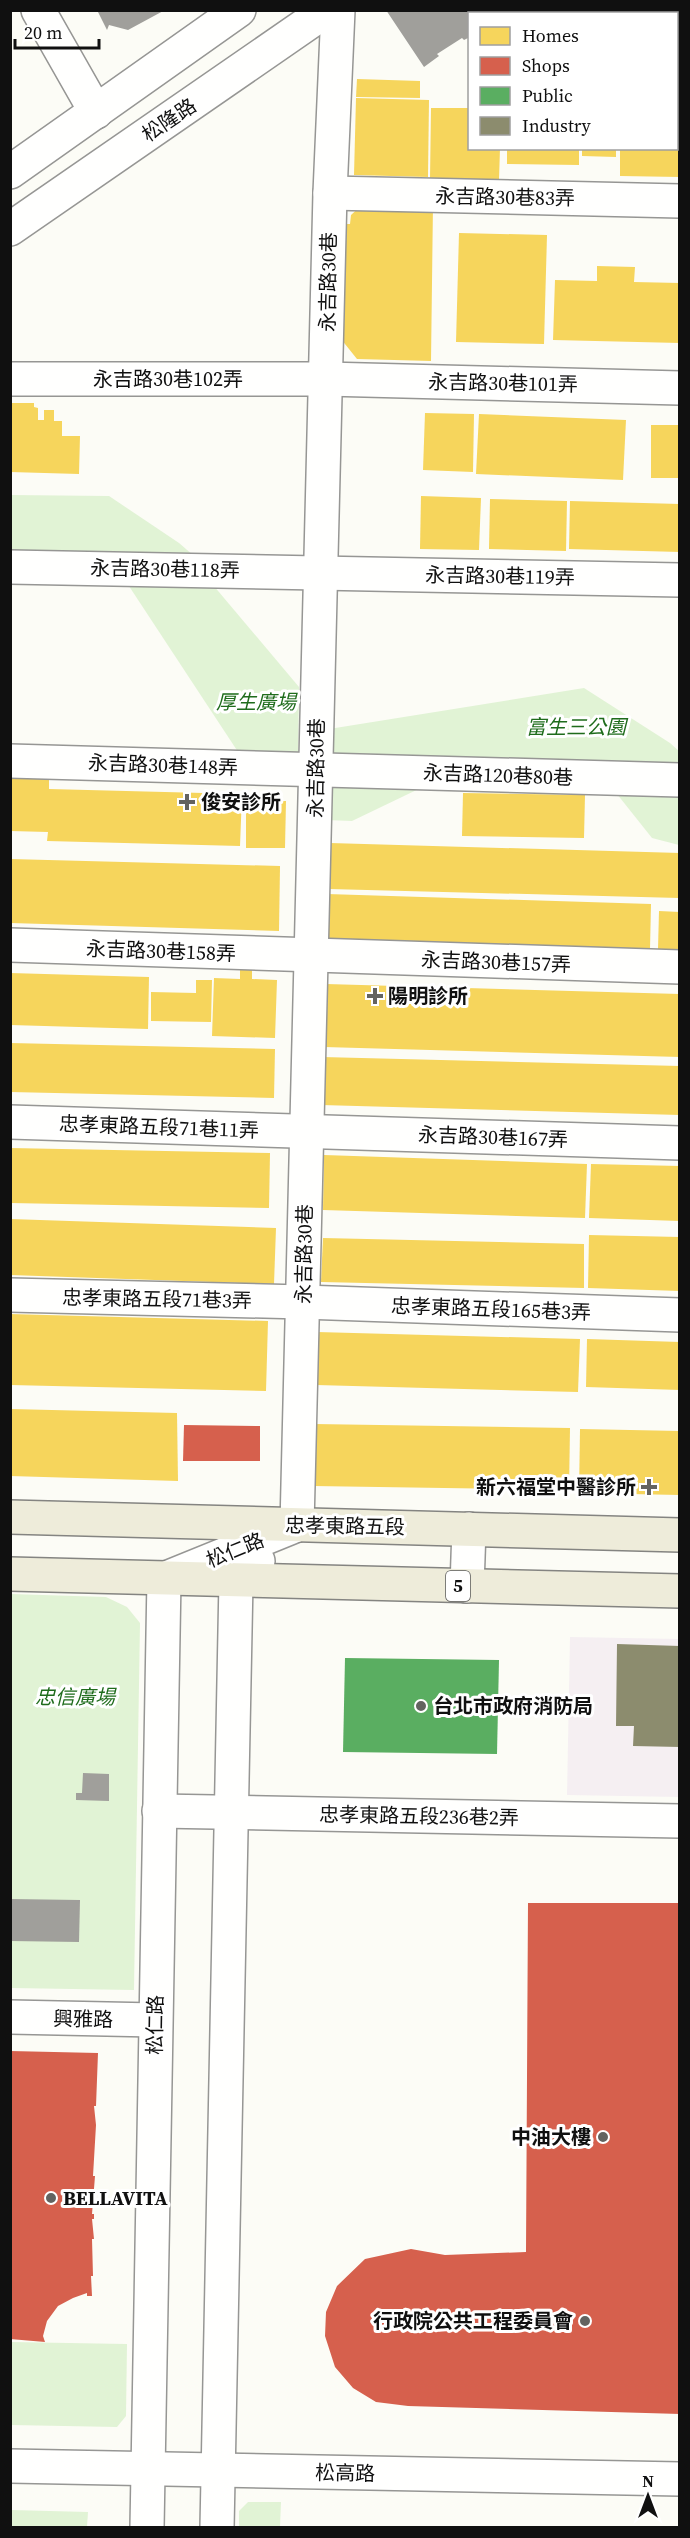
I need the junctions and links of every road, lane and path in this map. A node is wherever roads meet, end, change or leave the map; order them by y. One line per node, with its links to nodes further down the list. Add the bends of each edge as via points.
1 (38, 10): 5 (street)
2 (239, 10): 5 (street)
3 (327, 10): 9 (street, 松隆路)
4 (338, 10): 7 (street, 永吉路30巷)
5 (96, 112): 6 (street)
6 (10, 172)
7 (330, 193): 8 (street, 永吉路30巷83弄); 11 (street, 永吉路30巷)
8 (680, 201)
9 (10, 229)
10 (10, 379): 11 (street, 永吉路30巷102弄)
11 (326, 379): 12 (street, 永吉路30巷101弄); 14 (street, 永吉路30巷)
12 (680, 388)
13 (10, 567): 14 (street, 永吉路30巷118弄)
14 (320, 572): 15 (street, 永吉路30巷119弄); 17 (street, 永吉路30巷)
15 (680, 580)
16 (10, 761): 17 (street, 永吉路30巷148弄)
17 (316, 770): 18 (street, 永吉路120巷80巷); 20 (street, 永吉路30巷)
18 (680, 780)
19 (10, 945): 20 (street, 永吉路30巷158弄)
20 (312, 957): 21 (street, 永吉路30巷157弄); 23 (street, 永吉路30巷)
21 (680, 967)
22 (10, 1122): 23 (street, 忠孝東路五段71巷11弄)
23 (307, 1132): 24 (street, 永吉路30巷167弄); 26 (street, 永吉路30巷)
24 (680, 1143)
25 (10, 1295): 26 (street, 忠孝東路五段71巷3弄)
26 (303, 1302): 27 (street, 忠孝東路五段165巷3弄); 29 (street, 永吉路30巷)
27 (680, 1315)
28 (10, 1517): 29 (main road, 忠孝東路五段)
29 (297, 1525): 30 (main road, 忠孝東路五段); 33 (street, 松仁路); 34 (street, 松仁路)
30 (469, 1529): 31 (main road, 忠孝東路五段); 35 (street)
31 (680, 1535)
32 (10, 1574): 33 (main road, 5)
33 (164, 1579): 34 (main road, 5); 37 (street, 松仁路)
34 (236, 1581): 35 (main road, 5); 38 (street, 松仁路)
35 (467, 1586): 36 (main road, 5)
36 (680, 1591)
37 (159, 1811): 38 (street, 忠孝東路五段236巷2弄); 41 (street, 松仁路)
38 (231, 1812): 39 (street, 忠孝東路五段236巷2弄); 44 (street, 松仁路)
39 (680, 1821)
40 (10, 2017): 41 (street, 興雅路)
41 (155, 2020): 43 (street, 松仁路)
42 (10, 2466): 43 (street, 松高路)
43 (148, 2469): 44 (street, 松高路); 46 (street, 松仁路)
44 (217, 2470): 45 (street, 松高路); 47 (street, 松仁路)
45 (680, 2479)
46 (147, 2528)
47 (217, 2528)

